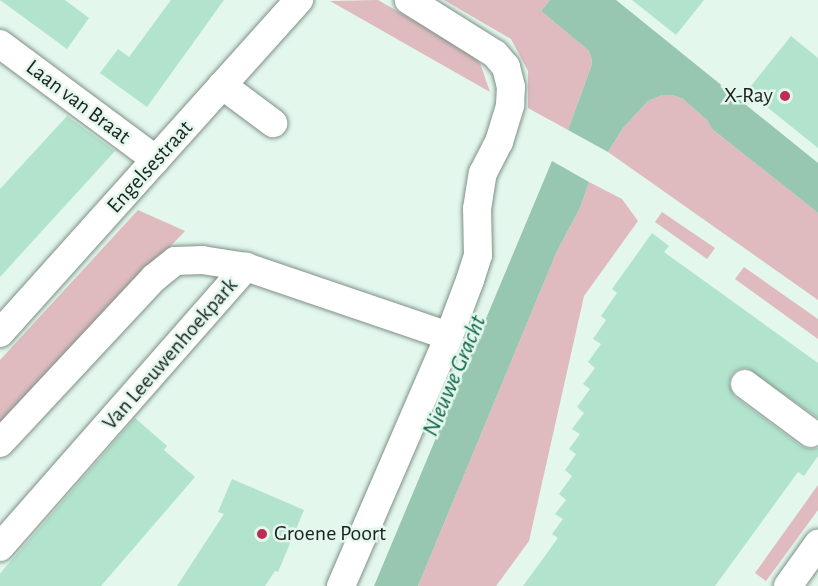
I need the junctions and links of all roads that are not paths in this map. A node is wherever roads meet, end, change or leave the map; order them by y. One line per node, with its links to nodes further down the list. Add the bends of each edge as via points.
1 (299, 0): 4 (street, Engelsestraat)
2 (409, 0): 9 (street, via 495,54 506,67 511,87 499,142 483,173 477,209 478,255)
3 (0, 44): 6 (street, Laan van Braat)
4 (222, 85): 5 (street); 6 (street, Engelsestraat)
5 (273, 123)
6 (156, 160): 8 (street, Engelsestraat)
7 (246, 267): 9 (street, Van Leeuwenhoekpark); 12 (street, via 202,260 175,261 154,278); 14 (street, Van Leeuwenhoekpark)
8 (4, 322)
9 (449, 336): 15 (street)
10 (745, 384): 11 (street)
11 (812, 433)
12 (0, 443)
13 (818, 544): 16 (street)
14 (0, 547)
15 (342, 586)
16 (788, 586)

